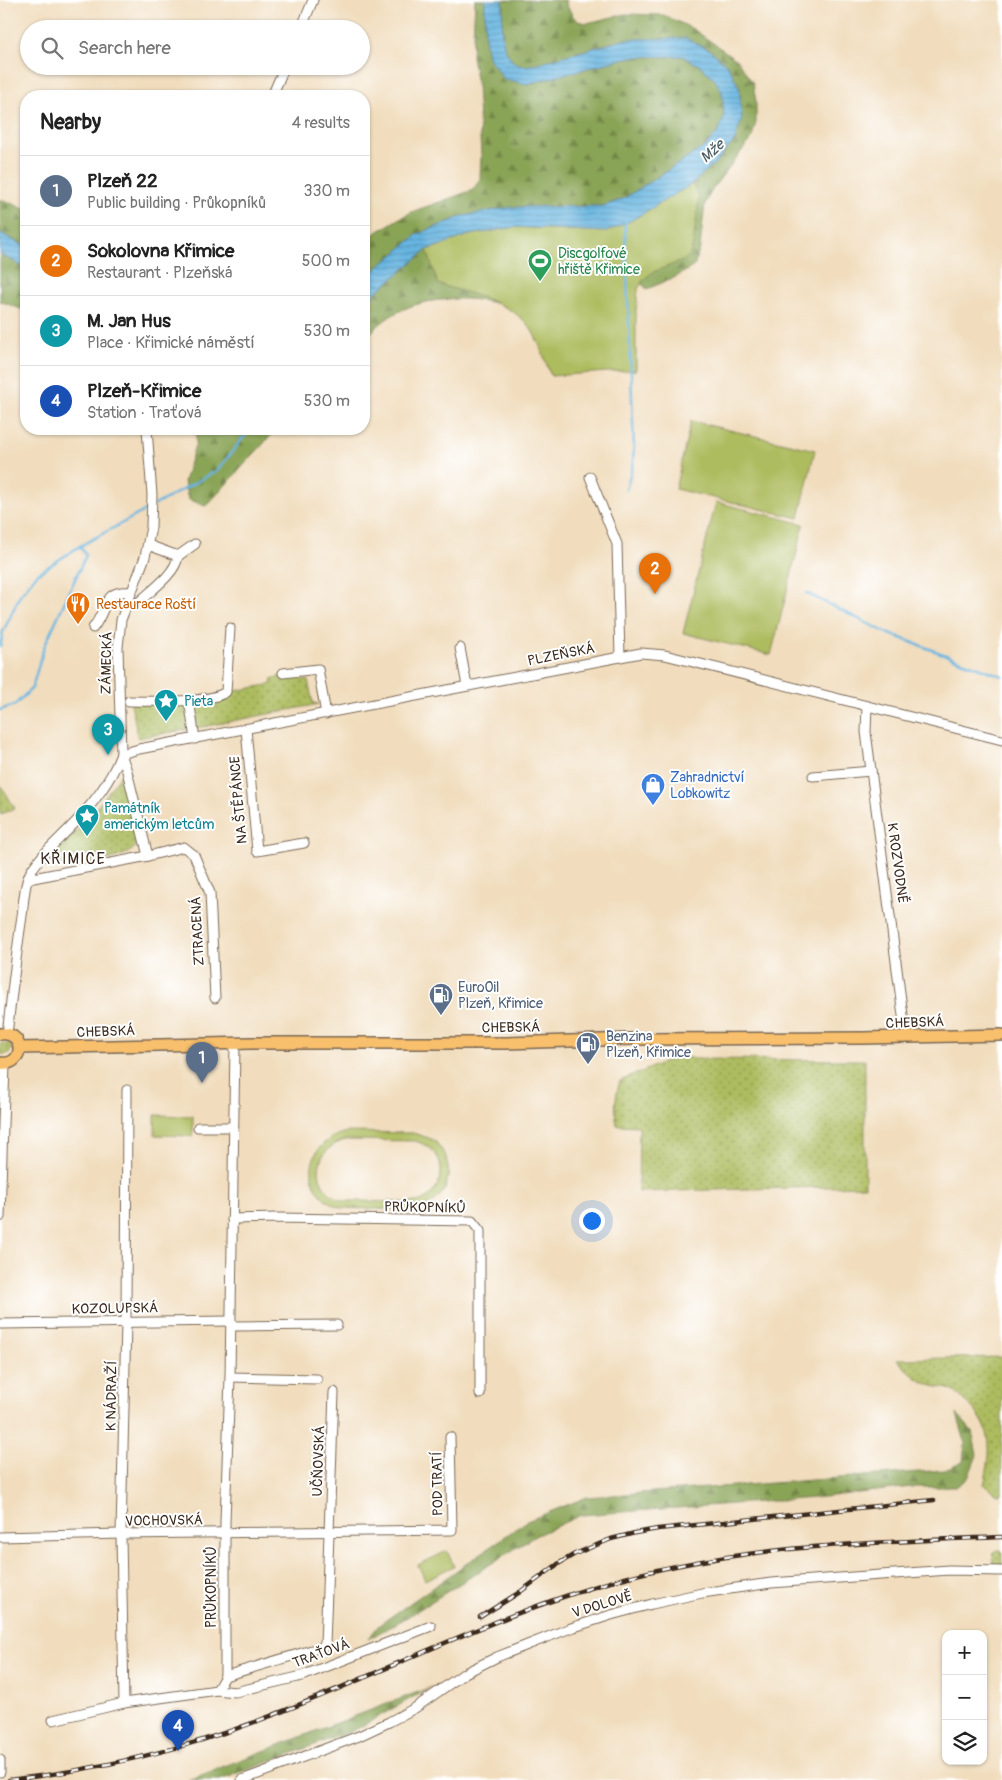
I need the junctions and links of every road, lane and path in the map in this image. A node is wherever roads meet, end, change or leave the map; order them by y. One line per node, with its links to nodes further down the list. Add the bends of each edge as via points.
1 (313, 0): 2 (street)
2 (305, 20)
3 (281, 75): 4 (street)
4 (275, 90)
5 (147, 435): 8 (street, ZÁMECKÁ, via 151,483)
6 (590, 477): 15 (street, via 616,544)
7 (195, 544): 9 (street)
8 (148, 545): 9 (street); 10 (street, ZÁMECKÁ)
9 (178, 556): 11 (street, via 171,571)
10 (131, 592): 12 (street, via 112,594); 25 (street, ZÁMECKÁ, via 118,641)
11 (140, 601)
12 (93, 628)
13 (230, 628): 18 (street, via 226,692)
14 (460, 648): 17 (street)
15 (620, 657): 17 (street, PLZEŇSKÁ); 20 (street, PLZEŇSKÁ, via 666,655)
16 (283, 673): 21 (street, via 318,669)
17 (467, 686): 21 (street, PLZEŇSKÁ)
18 (189, 700): 19 (street); 23 (street)
19 (129, 701)
20 (866, 706): 24 (street, PLZEŇSKÁ); 26 (street, K ROZVODNĚ)
21 (326, 714): 22 (street, PLZEŇSKÁ)
22 (246, 728): 23 (street, PLZEŇSKÁ); 28 (street, NA ŠTĚPÁNCE, via 257,851)
23 (195, 739): 25 (street, PLZEŇSKÁ)
24 (1002, 740)
25 (121, 754): 29 (street); 30 (street, via 101,792 39,860)
26 (871, 771): 27 (street); 32 (street, K ROZVODNĚ)
27 (813, 776)
28 (304, 843)
29 (148, 856): 30 (street); 31 (street, ZTRACENÁ, via 184,847 194,855 210,893)
30 (27, 883): 33 (street)
31 (215, 998)
32 (904, 1023)
33 (4, 1034): 36 (main road, via 16,1039)
34 (1002, 1035): 35 (main road, CHEBSKÁ, via 506,1043)
35 (235, 1043): 36 (main road, CHEBSKÁ); 39 (street, PRŮKOPNÍKŮ)
36 (20, 1048): 37 (main road, via 17,1057 9,1063)
37 (2, 1063): 41 (street)
38 (127, 1090): 43 (street, K NÁDRAŽÍ)
39 (234, 1126): 40 (street); 42 (street, PRŮKOPNÍKŮ)
40 (198, 1127)
41 (0, 1217)
42 (232, 1219): 44 (street, PRŮKOPNÍKŮ); 50 (street, PRŮKOPNÍKŮ, via 472,1221 480,1231)
43 (126, 1322): 44 (street, KOZOLUPSKÁ); 45 (street, KOZOLUPSKÁ); 54 (street, K NÁDRAŽÍ)
44 (231, 1323): 46 (street, KOZOLUPSKÁ); 47 (street, PRŮKOPNÍKŮ)
45 (0, 1324)
46 (337, 1325)
47 (230, 1377): 48 (street); 53 (street, PRŮKOPNÍKŮ)
48 (317, 1380)
49 (334, 1392): 52 (street, UČŇOVSKÁ)
50 (480, 1394)
51 (450, 1437): 52 (street, POD TRATÍ, via 452,1530)
52 (329, 1532): 53 (street, VOCHOVSKÁ); 58 (street, UČŇOVSKÁ)
53 (225, 1533): 54 (street, VOCHOVSKÁ); 59 (street, PRŮKOPNÍKŮ)
54 (121, 1534): 55 (street, VOCHOVSKÁ); 61 (street, K NÁDRAŽÍ)
55 (0, 1537)
56 (1002, 1571): 65 (street, V DOLOVĚ, via 949,1570 771,1584 702,1593 611,1615 497,1657 464,1674 415,1708 359,1736)
57 (430, 1626): 60 (street, TRAŤOVÁ, via 302,1676 235,1692)
58 (325, 1646): 59 (street, TRAŤOVÁ)
59 (225, 1676): 60 (street)
60 (217, 1690): 61 (street, TRAŤOVÁ)
61 (124, 1703): 62 (street, TRAŤOVÁ)
62 (53, 1720)
63 (0, 1760): 64 (street)
64 (0, 1772)
65 (242, 1780)

